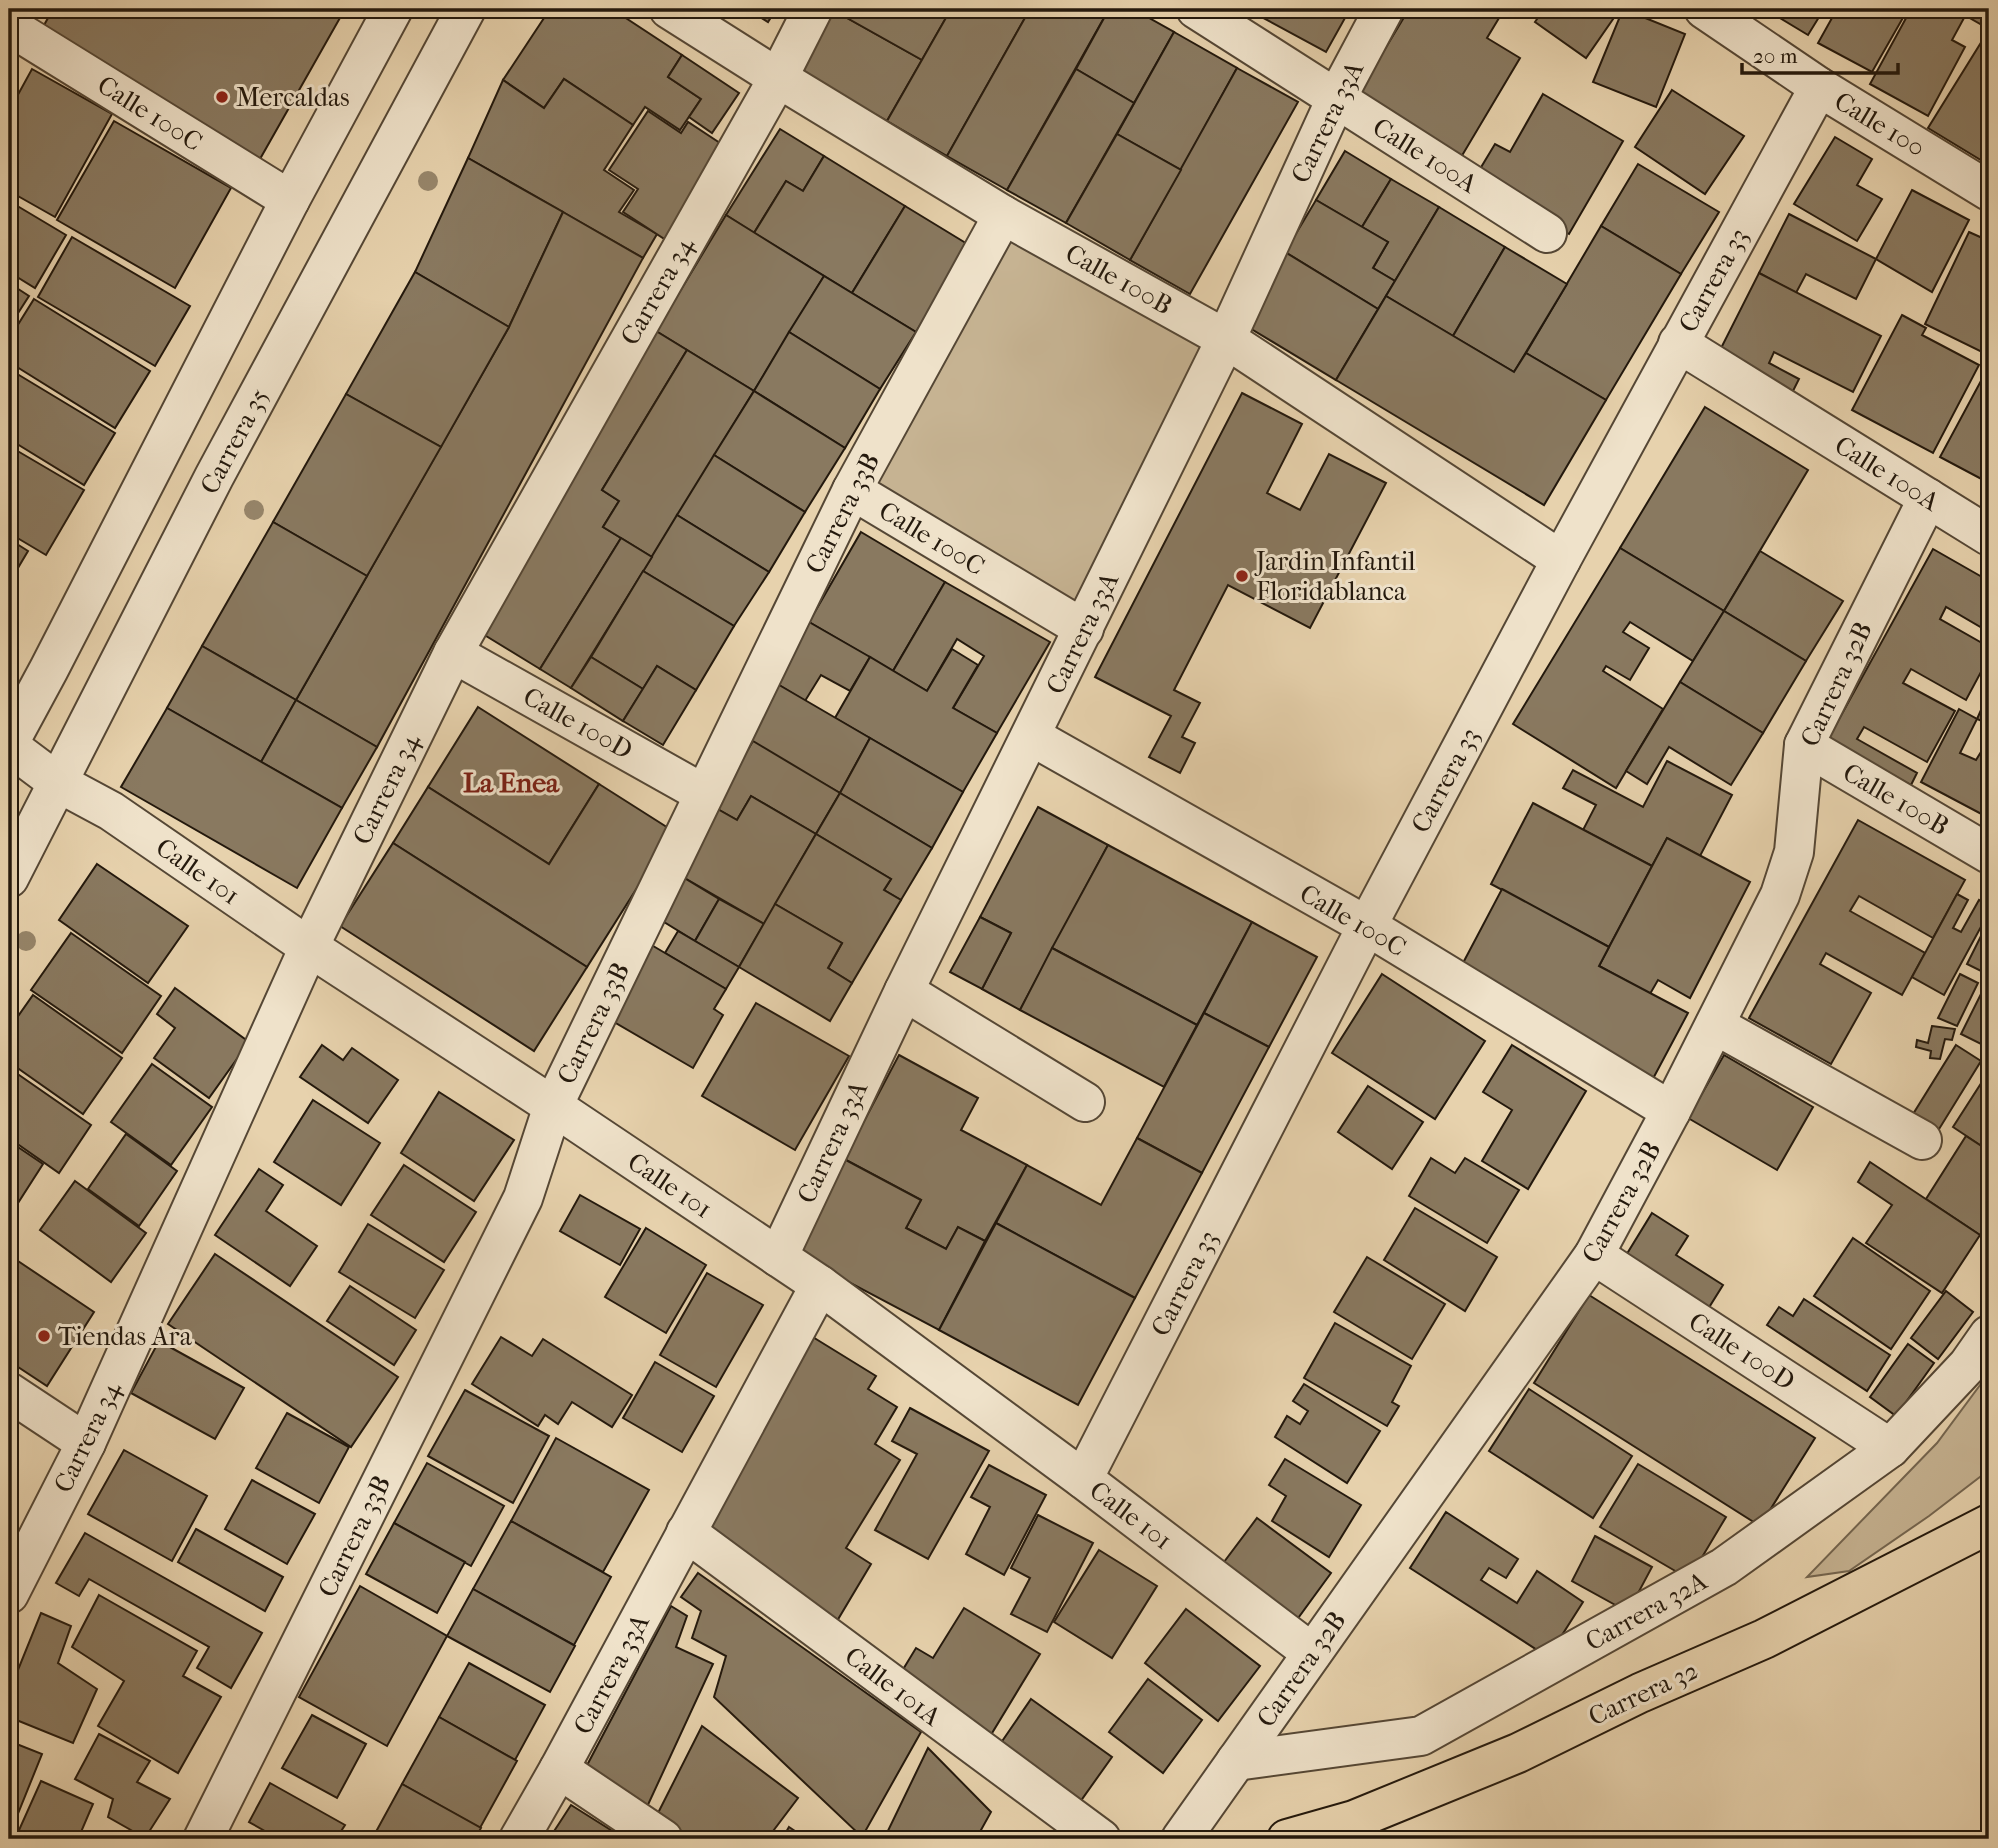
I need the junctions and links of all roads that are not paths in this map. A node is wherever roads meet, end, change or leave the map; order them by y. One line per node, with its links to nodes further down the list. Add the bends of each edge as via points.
1 (14, 9): 9 (street)
2 (393, 9): 15 (street)
3 (466, 9): 29 (street, Carrera 35, via 214,477)
4 (669, 9): 11 (street, Calle 100B)
5 (814, 9): 11 (street, Carrera 34)
6 (1196, 9): 13 (street, Calle 100A)
7 (1384, 9): 13 (street, Carrera 33A)
8 (1704, 9): 12 (street, Calle 100)
9 (9, 19)
10 (9, 26): 15 (street, Calle 100C)
11 (778, 78): 16 (street, Calle 100B); 25 (street, Carrera 34)
12 (1819, 87): 14 (street, Calle 100); 19 (street, Carrera 33)
13 (1336, 99): 17 (street, Calle 100A); 18 (street, Carrera 33A)
14 (1989, 191)
15 (290, 200): 27 (street)
16 (1003, 215): 18 (street, Calle 100B); 20 (street, Carrera 33B)
17 (1547, 233)
18 (1226, 339): 23 (street, Calle 100B); 24 (street, Carrera 33A)
19 (1678, 343): 21 (street, Calle 100A); 23 (street, Carrera 33)
20 (852, 490): 24 (street, Calle 100C); 30 (street, Carrera 33B)
21 (1928, 498): 22 (street, Calle 100A); 28 (street, Carrera 32B)
22 (1989, 536)
23 (1562, 560): 33 (street, Carrera 33)
24 (1084, 629): 26 (street, Carrera 33A)
25 (453, 653): 30 (street, Calle 100D); 34 (street, Carrera 34)
26 (1031, 736): 33 (street, Calle 100C); 35 (street, Carrera 33A)
27 (9, 744): 29 (street, Calle 101)
28 (1804, 745): 31 (street, Calle 100B); 36 (street, Carrera 32B, via 1794,852 1780,895)
29 (57, 782): 32 (street, Carrera 35); 34 (street, Calle 101, via 111,811)
30 (704, 794): 38 (street, Carrera 33B)
31 (1989, 854)
32 (9, 878)
33 (1367, 926): 39 (street, Calle 100C); 48 (street, Carrera 33)
34 (309, 947): 38 (street, Calle 101); 46 (street, Carrera 34)
35 (904, 991): 37 (street); 42 (street, Carrera 33A)
36 (1715, 1025): 39 (street, Carrera 32B); 40 (street)
37 (1085, 1102)
38 (553, 1106): 42 (street, Calle 101); 55 (street, Carrera 33B, via 523,1198)
39 (1671, 1111): 41 (street, Carrera 32B)
40 (1922, 1140)
41 (1594, 1255): 47 (street, Calle 100D); 52 (street, Carrera 32B)
42 (778, 1257): 43 (street, Calle 101)
43 (820, 1286): 48 (street, Calle 101); 50 (street, Carrera 33A)
44 (1989, 1335): 47 (street, Carrera 32A, via 1968,1365)
45 (9, 1392): 46 (street)
46 (86, 1443): 51 (street, Carrera 34)
47 (1890, 1448): 53 (street, Carrera 32A, via 1724,1567 1421,1735)
48 (1083, 1479): 52 (street, Calle 101)
49 (1989, 1524): 60 (main road, Carrera 32, via 1764,1639 1518,1753 1354,1819)
50 (686, 1532): 54 (street, Carrera 33A); 58 (street, Calle 101A)
51 (9, 1594)
52 (1312, 1653): 53 (street, Carrera 32B)
53 (1236, 1761): 59 (street, Carrera 32B)
54 (559, 1769): 56 (street, Carrera 33A); 57 (street)
55 (203, 1839)
56 (519, 1839)
57 (663, 1839)
58 (1101, 1839)
59 (1181, 1839)
60 (1287, 1839)

